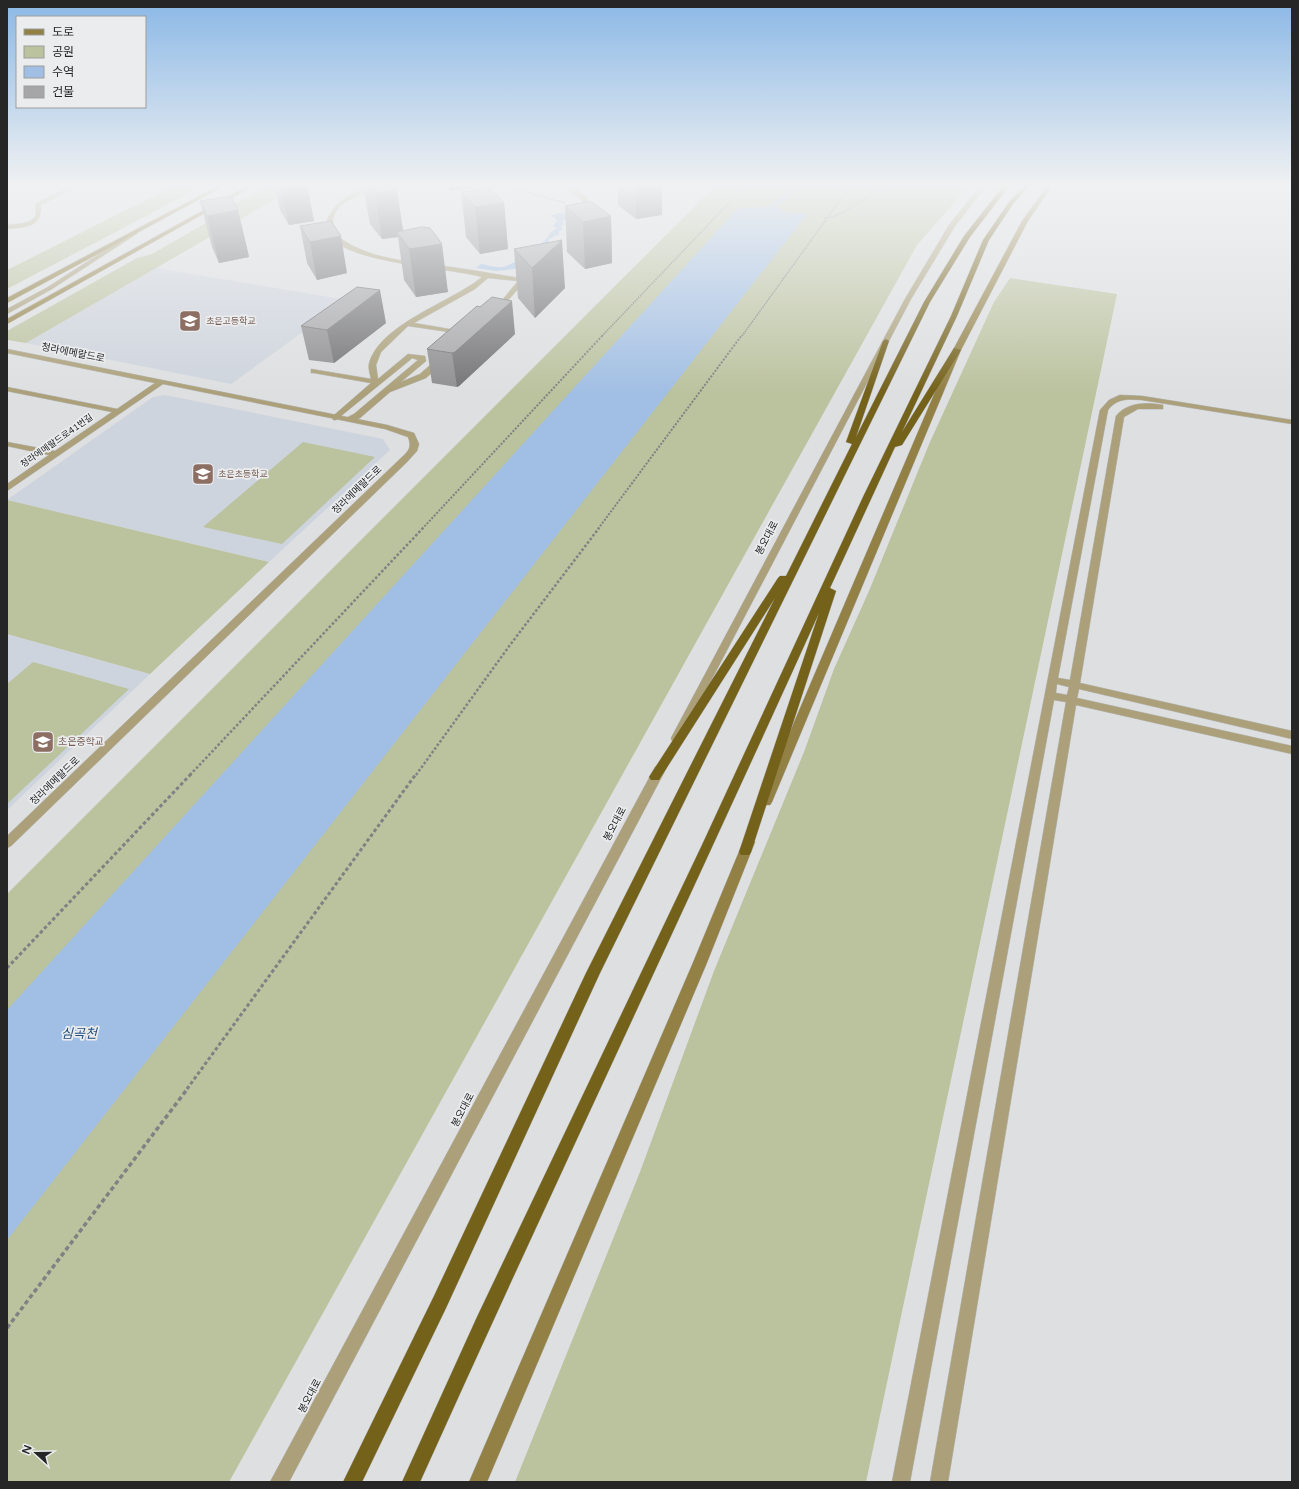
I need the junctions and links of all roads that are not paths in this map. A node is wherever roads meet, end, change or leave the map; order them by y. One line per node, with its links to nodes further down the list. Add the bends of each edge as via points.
1 (95, 254): 12 (main road)
2 (102, 254): 13 (street)
3 (128, 254): 15 (main road)
4 (370, 254): 10 (street)
5 (934, 254): 18 (street, 봉오대로)
6 (957, 254): 35 (highway, via 927,302)
7 (980, 254): 36 (highway, via 954,316)
8 (1008, 254): 19 (main road)
9 (531, 272): 11 (street)
10 (487, 276): 11 (street); 16 (street, via 473,288)
11 (523, 280): 14 (street, via 507,302)
12 (7, 301)
13 (7, 312)
14 (492, 315)
15 (7, 322)
16 (407, 324): 17 (street); 24 (street, via 378,351 372,365)
17 (467, 334)
18 (886, 341): 35 (highway); 45 (street, 봉오대로)
19 (957, 350): 36 (highway); 47 (main road)
20 (7, 351): 23 (street, 청라에메랄드로)
21 (447, 355): 26 (street, via 423,376)
22 (314, 371): 24 (street)
23 (161, 382): 27 (street, 청라에메랄드로41번길); 28 (street, 청라에메랄드로)
24 (375, 384): 26 (street, via 407,358 422,358 422,361); 28 (street)
25 (7, 388): 27 (street, 청라에메랄드로41번길)
26 (388, 390): 29 (street)
27 (118, 411): 33 (street, 청라에메랄드로41번길)
28 (336, 418): 29 (street, 청라에메랄드로)
29 (351, 419): 46 (street, 청라에메랄드로, via 411,435 415,444 413,451)
30 (1292, 422): 39 (street, via 1142,398 1121,397 1111,400 1104,410)
31 (1292, 428): 40 (street, via 1152,405 1136,406 1123,412 1120,416)
32 (7, 444): 33 (street)
33 (55, 454): 34 (street, 청라에메랄드로41번길)
34 (7, 488)
35 (834, 490): 37 (highway)
36 (867, 497): 38 (highway)
37 (813, 530): 45 (highway); 49 (highway, via 593,973 440,1302)
38 (848, 539): 47 (highway); 50 (highway)
39 (1053, 680): 40 (street); 41 (street)
40 (1074, 685): 42 (street); 43 (street)
41 (1050, 695): 42 (street); 52 (street)
42 (1071, 700): 44 (street); 53 (street)
43 (1292, 735)
44 (1292, 750)
45 (655, 777): 48 (street, 봉오대로)
46 (7, 843)
47 (745, 852): 51 (main road)
48 (279, 1482)
49 (352, 1482)
50 (411, 1482)
51 (478, 1482)
52 (901, 1482)
53 (939, 1482)

